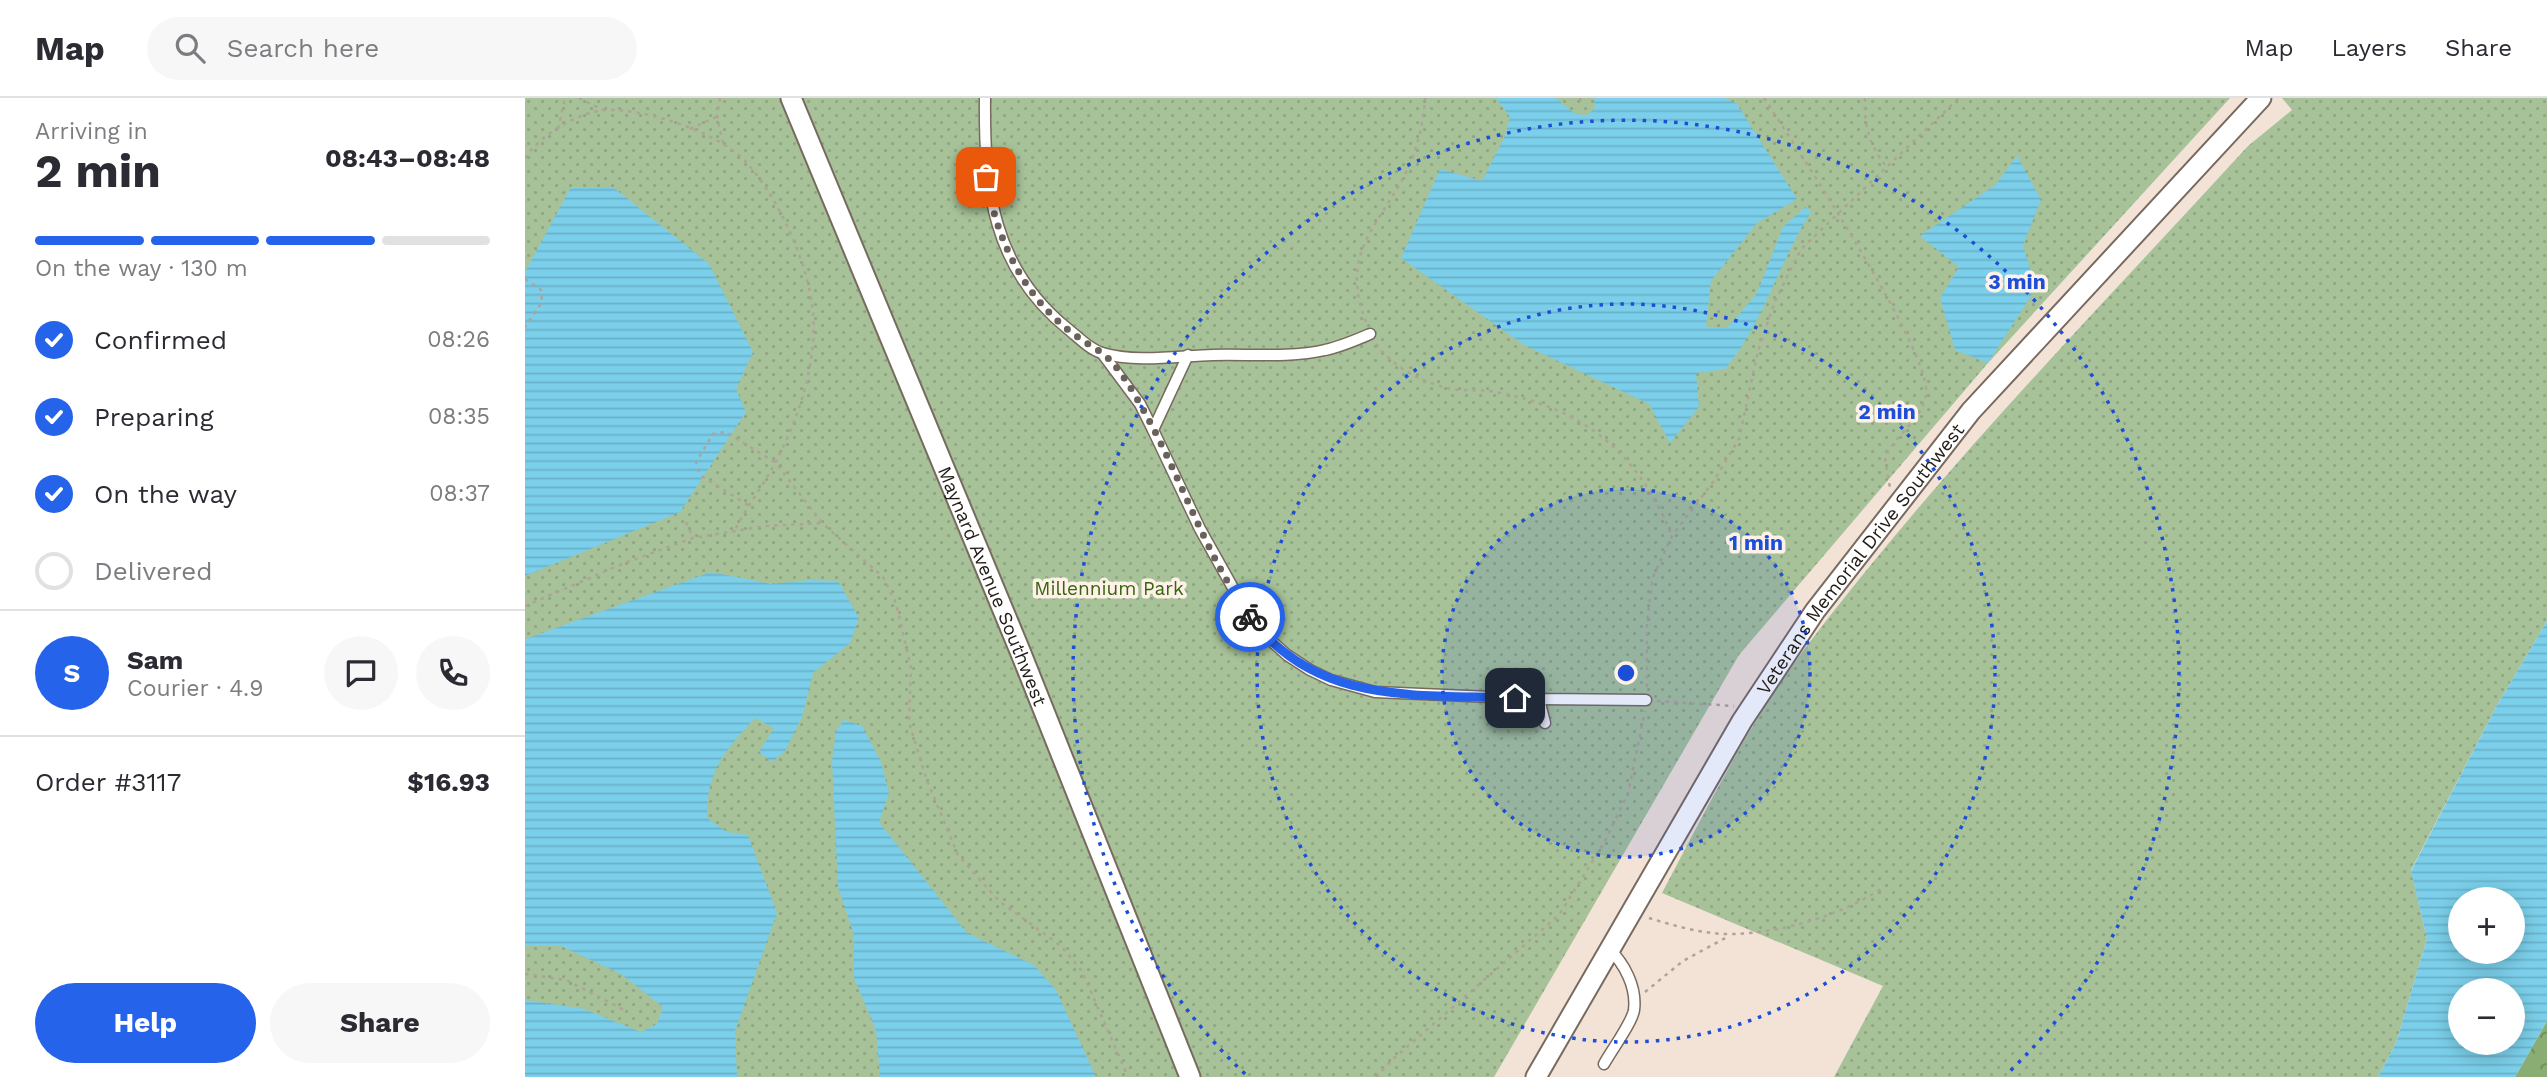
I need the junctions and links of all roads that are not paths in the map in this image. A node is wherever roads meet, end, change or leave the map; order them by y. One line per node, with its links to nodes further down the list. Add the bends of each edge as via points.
1 (791, 98): 13 (street, Maynard Avenue Southwest)
2 (985, 98): 5 (lane, via 986,177 991,209 1007,251 1058,321)
3 (2261, 98): 11 (street, Veterans Memorial Drive Southwest, via 1971,411 1898,502 1815,611 1749,710)
4 (1370, 334): 6 (lane, via 1325,351)
5 (1101, 353): 6 (lane); 7 (lane, via 1136,397)
6 (1188, 355): 7 (lane)
7 (1153, 430): 8 (lane, via 1247,613 1287,655 1331,680 1375,692)
8 (1539, 699): 9 (lane); 10 (lane)
9 (1646, 699)
10 (1545, 723)
11 (1609, 948): 12 (lane, via 1622,961 1634,1011); 14 (street, Veterans Memorial Drive Southwest)
12 (1604, 1064)
13 (1190, 1077)
14 (1536, 1077)

